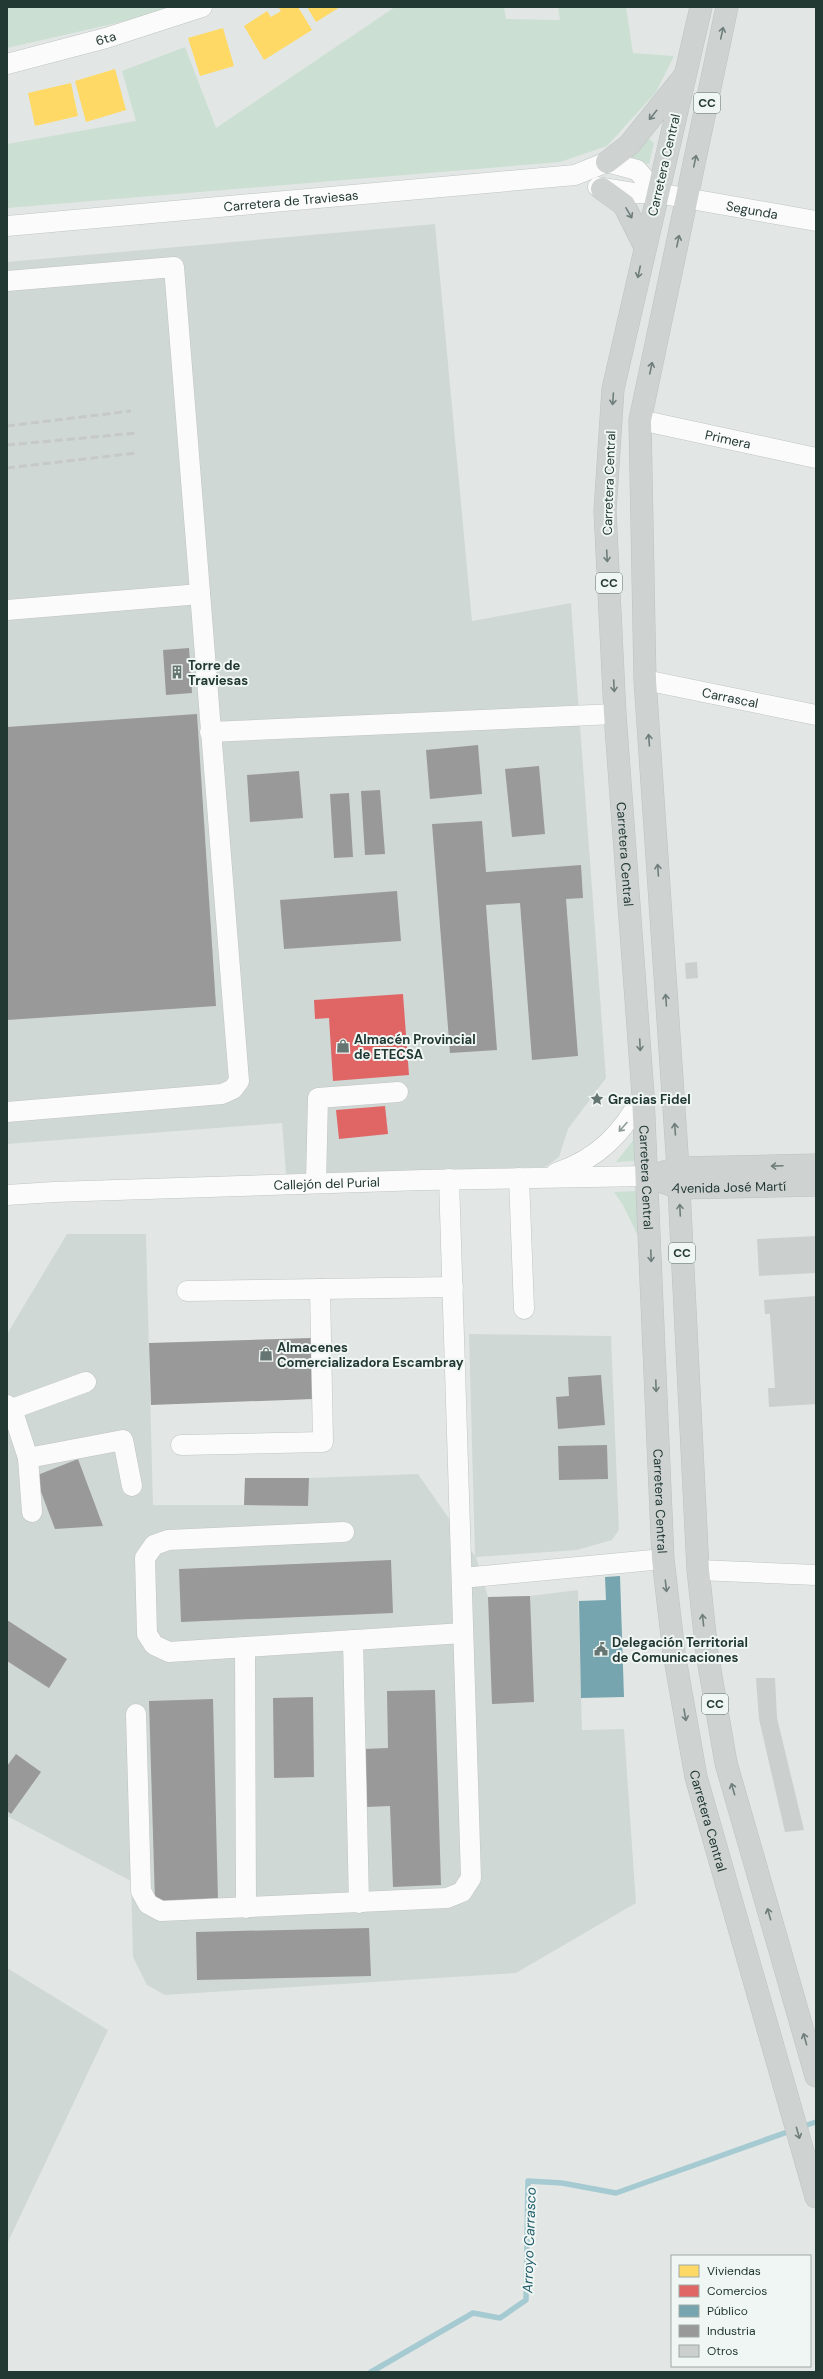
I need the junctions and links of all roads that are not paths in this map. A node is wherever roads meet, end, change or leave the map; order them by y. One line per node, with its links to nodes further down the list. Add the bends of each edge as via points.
1 (202, 7): 4 (street, 6ta, via 106,38)
2 (701, 7): 5 (main road, Carretera Central / CC)
3 (727, 7): 10 (main road, CC, one-way to 3)
4 (7, 64)
5 (686, 74): 6 (main road, one-way to 6, via 629,145); 9 (main road, Carretera Central / CC)
6 (607, 162): 7 (street, Carretera de Traviesas); 9 (street, via 637,170)
7 (575, 175): 8 (street); 12 (street, Carretera de Traviesas)
8 (602, 189): 9 (street); 13 (main road, one-way to 13, via 624,205)
9 (657, 193): 10 (street, Segunda); 13 (main road, Carretera Central / CC)
10 (687, 199): 11 (street, Segunda); 15 (main road, CC, one-way to 10)
11 (816, 221)
12 (7, 226)
13 (645, 247): 20 (main road, Carretera Central / CC, one-way to 20, via 613,389 605,511)
14 (7, 281): 17 (street, via 174,267)
15 (640, 420): 16 (street, Primera); 19 (main road, CC)
16 (816, 458)
17 (200, 594): 18 (street); 22 (street)
18 (7, 610)
19 (645, 680): 21 (street, Carrascal); 30 (main road, CC, one-way to 19)
20 (615, 714): 22 (street); 24 (main road, Carretera Central / CC, one-way to 24)
21 (816, 715)
22 (210, 732): 25 (street, via 238,1081 233,1089 222,1094)
23 (398, 1092): 32 (street, via 318,1098)
24 (643, 1095): 27 (main road, Carretera Central / CC); 28 (street, one-way to 28, via 630,1119 605,1147 574,1167)
25 (7, 1112)
26 (816, 1165): 30 (main road, Avenida José Martí, one-way to 30)
27 (647, 1176): 28 (street, Callejón del Purial); 30 (main road, Avenida José Martí); 46 (main road, Carretera Central / CC, one-way to 46)
28 (544, 1177): 29 (street, Callejón del Purial)
29 (519, 1178): 31 (street, Callejón del Purial); 38 (street)
30 (678, 1178): 33 (main road, Avenida José Martí); 47 (main road, CC, one-way to 30)
31 (449, 1179): 32 (street, Callejón del Purial); 35 (street)
32 (316, 1183): 34 (street, Callejón del Purial)
33 (816, 1185)
34 (7, 1195)
35 (453, 1286): 36 (street); 49 (street)
36 (320, 1289): 37 (street); 41 (street, via 323,1442)
37 (187, 1291)
38 (524, 1309)
39 (86, 1382): 40 (street)
40 (10, 1407): 42 (street)
41 (181, 1445)
42 (28, 1458): 43 (street, via 123,1440); 44 (street)
43 (132, 1486)
44 (32, 1512)
45 (344, 1532): 52 (street, via 168,1540 154,1545 145,1558 147,1634 154,1646 169,1652)
46 (663, 1559): 47 (main road); 49 (street); 57 (main road, Carretera Central / CC, one-way to 57, via 674,1653 696,1777)
47 (698, 1570): 48 (street); 56 (main road, CC, one-way to 47, via 726,1763 706,1653)
48 (816, 1575)
49 (462, 1578): 50 (street)
50 (463, 1633): 51 (street); 54 (street, via 471,1878 462,1892 447,1898)
51 (353, 1640): 52 (street); 54 (street)
52 (245, 1647): 55 (street)
53 (136, 1714): 55 (street, via 141,1891 148,1904 161,1912)
54 (359, 1903): 55 (street)
55 (246, 1908)
56 (816, 2076)
57 (816, 2197)

